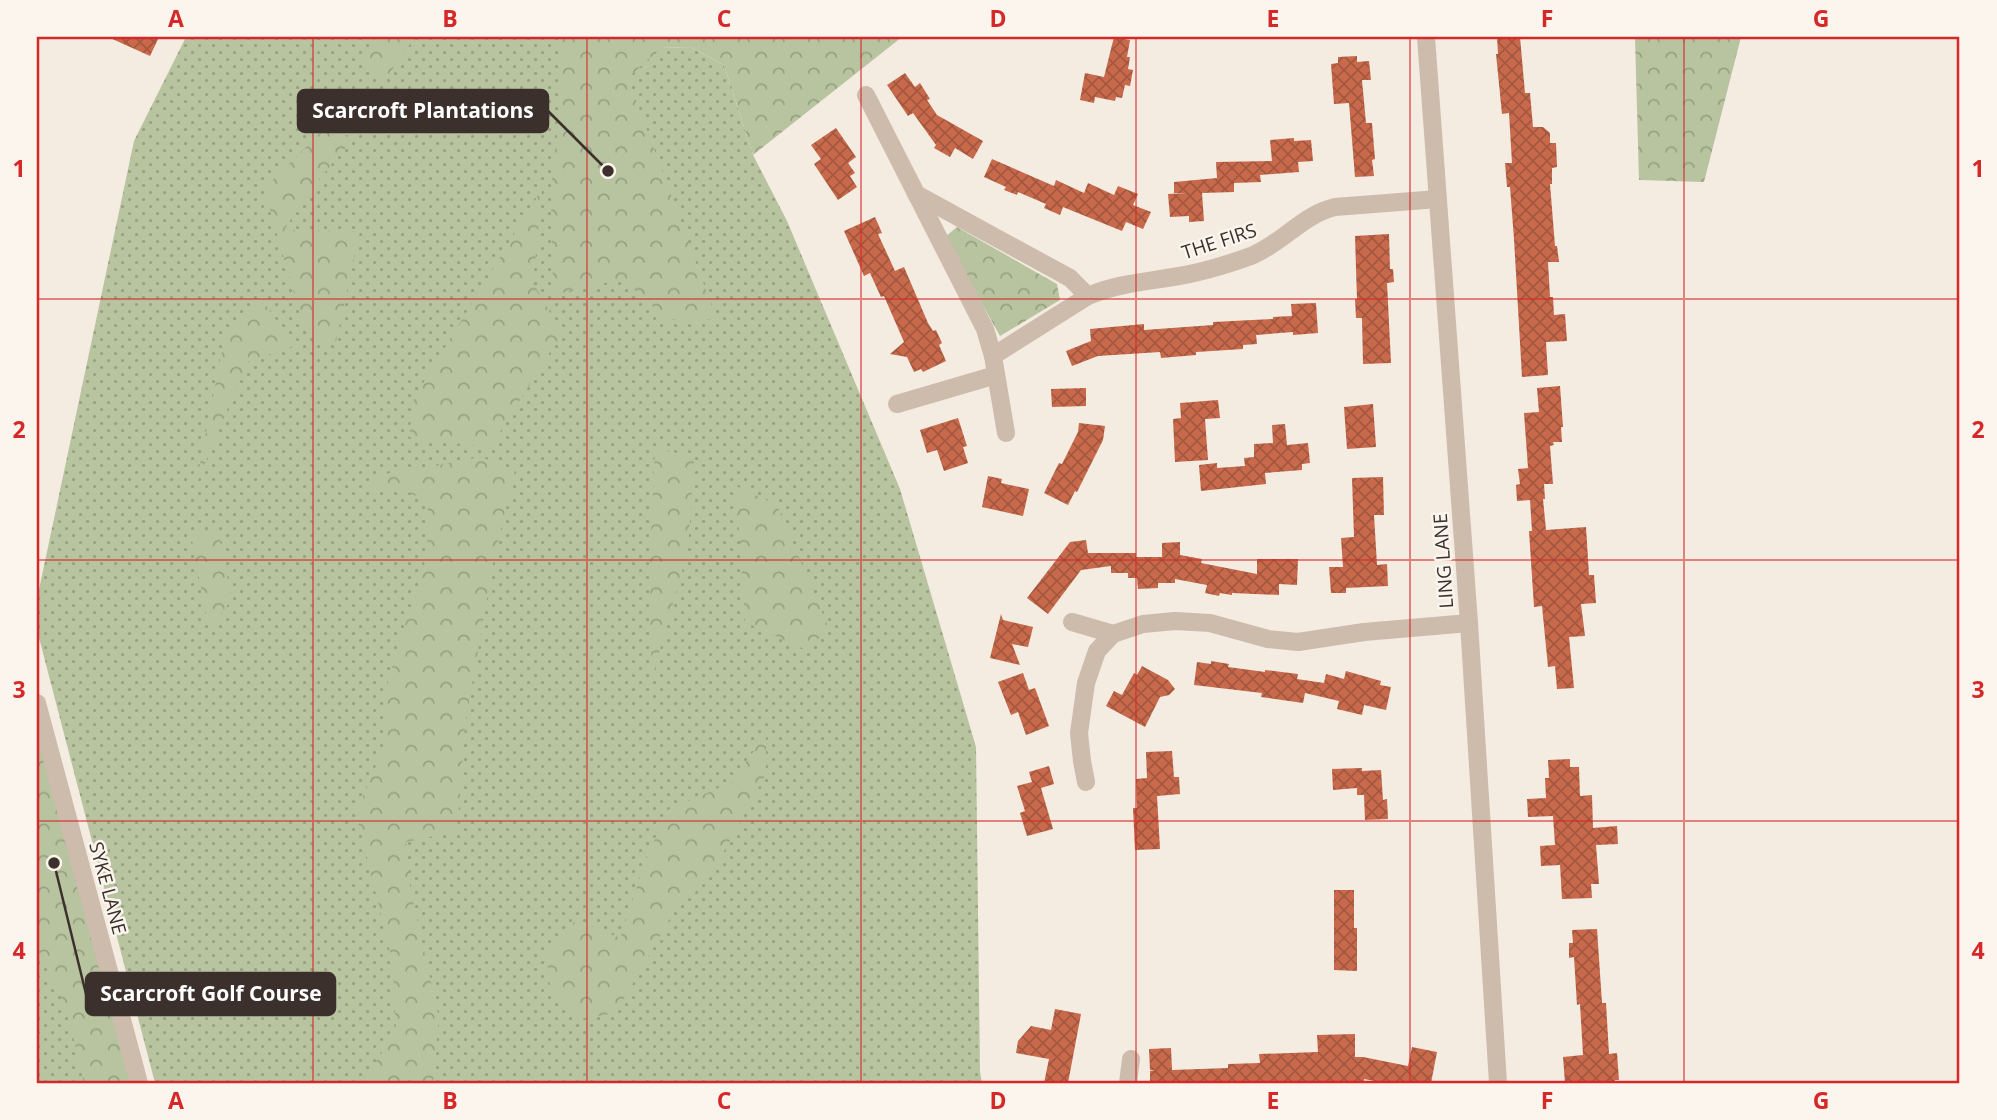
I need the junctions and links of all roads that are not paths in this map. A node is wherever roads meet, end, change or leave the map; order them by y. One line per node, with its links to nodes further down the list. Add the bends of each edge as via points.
1 (1426, 37): 4 (street, LING LANE)
2 (866, 94): 3 (street)
3 (916, 194): 5 (street, via 1070,278); 6 (street, via 985,328)
4 (1438, 199): 5 (street, THE FIRS, via 1323,210 1254,255 1200,272 1124,284); 11 (street, LING LANE)
5 (1088, 296): 6 (street, THE FIRS)
6 (993, 356): 7 (street)
7 (996, 375): 8 (street); 9 (street)
8 (897, 404)
9 (1006, 433)
10 (1072, 622): 12 (street)
11 (1468, 623): 12 (street, via 1298,642 1210,623 1175,621 1143,624); 18 (street, LING LANE)
12 (1113, 634): 14 (street, via 1097,651 1086,684 1079,733)
13 (37, 703): 16 (street, SYKE LANE)
14 (1086, 782)
15 (1131, 1059): 17 (street)
16 (139, 1083)
17 (1128, 1083)
18 (1498, 1083)

